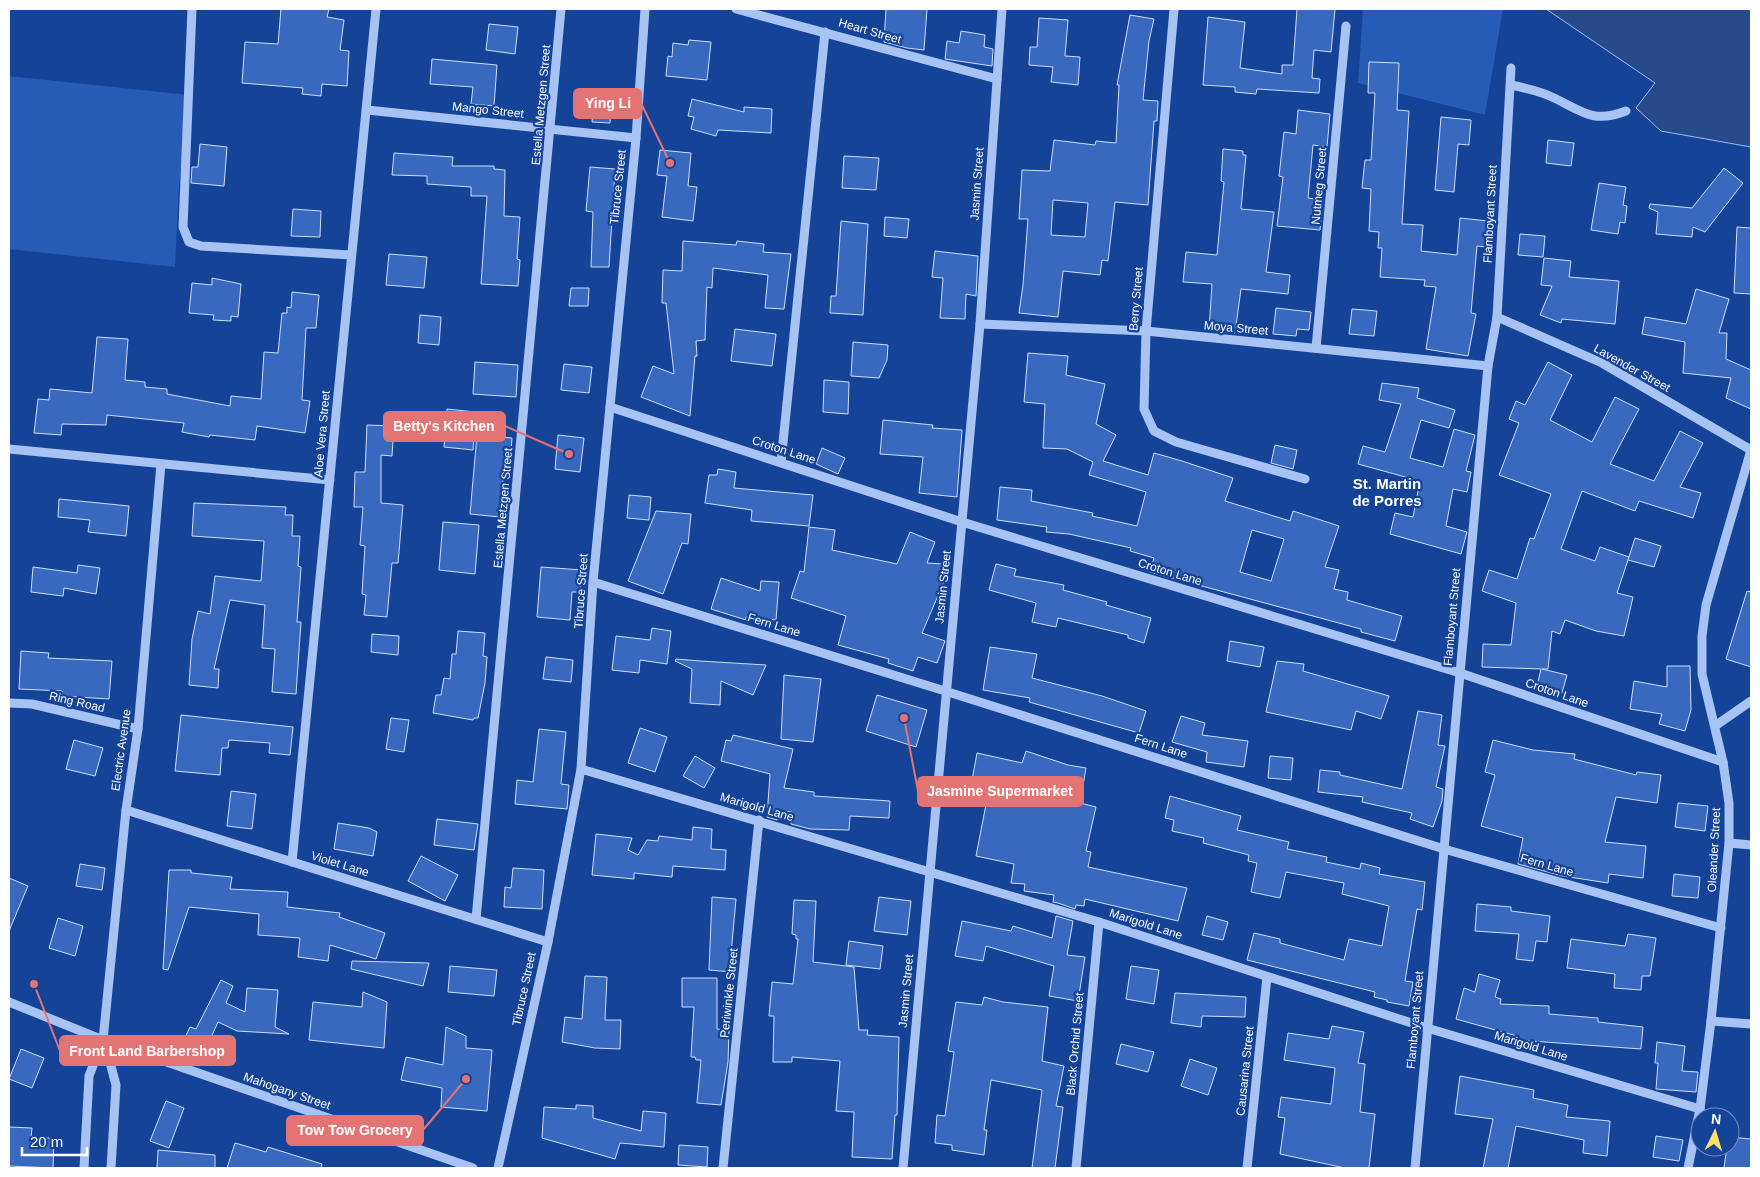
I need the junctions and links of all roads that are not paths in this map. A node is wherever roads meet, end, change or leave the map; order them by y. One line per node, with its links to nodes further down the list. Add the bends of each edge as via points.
1 (192, 9): 17 (street, via 183,227 189,242 201,246)
2 (376, 9): 13 (street, Aloe Vera Street)
3 (561, 9): 15 (street, Estella Metzgen Street)
4 (645, 9): 16 (street, Tibruce Street)
5 (736, 9): 9 (street, Heart Street)
6 (1002, 9): 11 (street, Jasmin Street)
7 (1174, 9): 20 (street, Berry Street)
8 (1346, 26): 21 (street, Nutmeg Street)
9 (825, 32): 11 (street, Heart Street); 26 (street)
10 (1511, 68): 12 (street, Flamboyant Street)
11 (997, 79): 19 (street, Jasmin Street)
12 (1510, 85): 14 (street, via 1551,96 1593,117 1609,118); 18 (street, Flamboyant Street)
13 (367, 110): 15 (street, Mango Street); 17 (street, Aloe Vera Street)
14 (1626, 111)
15 (551, 130): 16 (street, Mango Street); 47 (street, Estella Metzgen Street)
16 (636, 138): 23 (street, Tibruce Street)
17 (351, 255): 29 (street, Aloe Vera Street)
18 (1496, 317): 22 (street, Flamboyant Street); 25 (street, Lavender Street, via 1602,363)
19 (980, 324): 20 (street, Moya Street); 30 (street, Jasmin Street)
20 (1146, 332): 21 (street, Moya Street); 28 (street, Berry Street, via 1144,408 1154,431 1176,442)
21 (1316, 348): 22 (street, Moya Street)
22 (1488, 366): 32 (street, Flamboyant Street)
23 (610, 406): 26 (street, Croton Lane); 31 (street, Tibruce Street)
24 (9, 449): 27 (street)
25 (1751, 450): 36 (street, Oleander Street, via 1706,605 1702,674)
26 (781, 462): 30 (street, Croton Lane)
27 (161, 464): 29 (street); 37 (street, Electric Avenue)
28 (1305, 479)
29 (330, 480): 45 (street, Aloe Vera Street)
30 (962, 522): 32 (street, Croton Lane); 33 (street, Jasmin Street)
31 (593, 582): 33 (street, Fern Lane); 39 (street, Tibruce Street)
32 (1460, 673): 38 (street, Croton Lane); 44 (street, Flamboyant Street)
33 (946, 691): 44 (street, Fern Lane); 46 (street, Jasmin Street)
34 (1751, 701): 36 (street)
35 (9, 703): 37 (street, Ring Road, via 32,704)
36 (1715, 726): 38 (street, Oleander Street)
37 (138, 729): 40 (street, Electric Avenue)
38 (1723, 762): 42 (street, Oleander Street, via 1729,803)
39 (581, 769): 41 (street, Marigold Lane); 50 (street, Tibruce Street)
40 (126, 810): 45 (street, Violet Lane); 56 (street, Electric Avenue)
41 (759, 820): 46 (street, Marigold Lane); 63 (street, Periwinkle Street)
42 (1728, 843): 43 (street); 49 (street, Oleander Street)
43 (1751, 845)
44 (1444, 849): 49 (street, Fern Lane); 55 (street, Flamboyant Street)
45 (292, 862): 47 (street, Violet Lane)
46 (929, 872): 48 (street, Marigold Lane); 64 (street, Jasmin Street)
47 (476, 920): 50 (street, Violet Lane)
48 (1099, 922): 51 (street, Marigold Lane); 65 (street, Black Orchid Street)
49 (1722, 928): 53 (street, Oleander Street)
50 (548, 942): 62 (street, Tibruce Street)
51 (1267, 977): 55 (street, Marigold Lane); 66 (street, Causarina Street)
52 (9, 1002): 56 (street, Mahogany Street)
53 (1711, 1021): 54 (street); 58 (street, Oleander Street)
54 (1751, 1024)
55 (1427, 1028): 57 (street, Marigold Lane); 67 (street, Flamboyant Street)
56 (104, 1040): 59 (street, via 89,1076); 60 (street, via 116,1085); 61 (street, Mahogany Street)
57 (1690, 1107)
58 (1700, 1107)
59 (84, 1168)
60 (111, 1168)
61 (473, 1168)
62 (498, 1168)
63 (722, 1168)
64 (903, 1168)
65 (1076, 1168)
66 (1247, 1168)
67 (1415, 1168)

